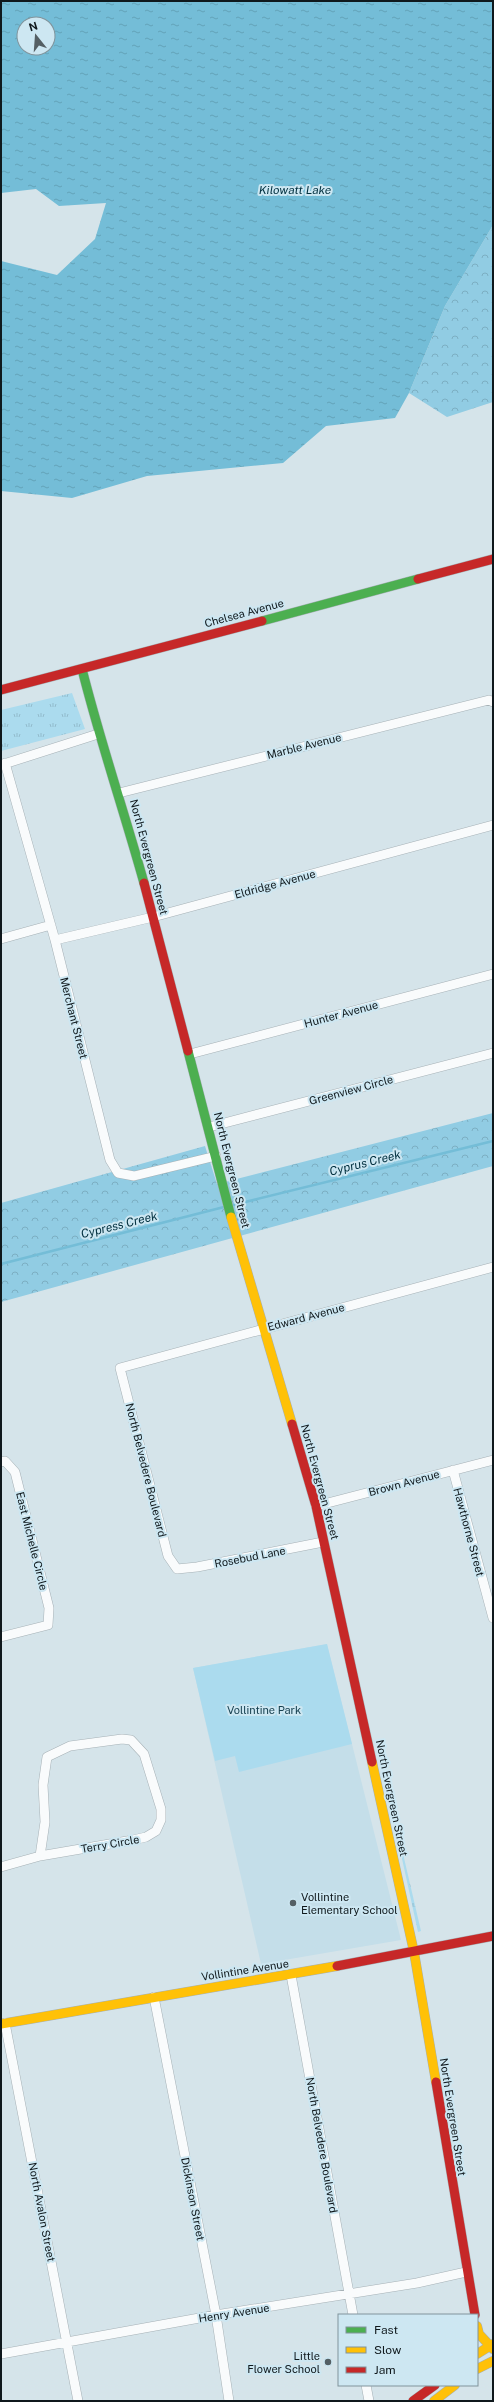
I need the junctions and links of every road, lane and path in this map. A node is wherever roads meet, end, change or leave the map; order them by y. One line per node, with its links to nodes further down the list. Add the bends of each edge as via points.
1 (493, 559): 2 (street, Chelsea Avenue)
2 (82, 669): 3 (street, Chelsea Avenue); 5 (street, North Evergreen Street)
3 (1, 690)
4 (491, 701): 7 (street, Marble Avenue)
5 (98, 734): 6 (street); 7 (street, North Evergreen Street)
6 (3, 764): 10 (street, Merchant Street)
7 (119, 792): 9 (street, North Evergreen Street)
8 (493, 825): 9 (street, Eldridge Avenue)
9 (153, 917): 12 (street, Eldridge Avenue); 15 (street, North Evergreen Street)
10 (51, 925): 11 (street); 12 (street, Merchant Street)
11 (1, 939)
12 (55, 940): 17 (street, Merchant Street, via 110,1160 118,1173 134,1176)
13 (493, 974): 15 (street, Hunter Avenue)
14 (493, 1053): 16 (street, Greenview Circle)
15 (190, 1054): 16 (street, North Evergreen Street)
16 (209, 1127): 17 (street, North Evergreen Street)
17 (216, 1156): 19 (street, North Evergreen Street)
18 (493, 1267): 19 (street, Edward Avenue)
19 (265, 1328): 20 (street, Edward Avenue); 24 (street, North Evergreen Street)
20 (120, 1368): 26 (street, North Belvedere Boulevard, via 168,1556)
21 (493, 1460): 23 (street, Brown Avenue)
22 (3, 1462): 28 (street, East Michelle Circle, via 15,1472 49,1608 48,1625)
23 (453, 1470): 24 (street, Brown Avenue); 27 (street, Hawthorne Street)
24 (316, 1506): 25 (street, North Evergreen Street)
25 (323, 1542): 26 (street, Rosebud Lane); 32 (street, North Evergreen Street)
26 (177, 1569)
27 (493, 1618)
28 (1, 1637)
29 (40, 1856): 29 (street, Terry Circle, via 133,1840 156,1831 161,1820 161,1809 144,1754 138,1745 131,1740 108,1740 70,1746 47,1758 43,1785 45,1822); 30 (street, Terry Circle)
30 (1, 1867)
31 (493, 1936): 32 (street, Vollintine Avenue)
32 (414, 1952): 33 (street, Vollintine Avenue); 36 (street, North Evergreen Street)
33 (290, 1975): 34 (street, Vollintine Avenue); 37 (street, North Belvedere Boulevard)
34 (154, 1996): 35 (street, Vollintine Avenue); 40 (street, Dickinson Street)
35 (3, 2024): 42 (street, North Avalon Street)
36 (466, 2272): 37 (street, Henry Avenue); 39 (street, North Evergreen Street)
37 (349, 2294): 38 (street, North Belvedere Boulevard); 40 (street, Henry Avenue)
38 (353, 2314)
39 (475, 2314)
40 (216, 2315): 42 (street, Henry Avenue); 52 (street, Dickinson Street)
41 (478, 2330): 43 (street)
42 (67, 2342): 45 (street, Henry Avenue); 51 (street, North Avalon Street)
43 (492, 2346): 44 (street)
44 (478, 2353)
45 (1, 2354)
46 (493, 2361): 47 (street)
47 (478, 2368)
48 (366, 2386): 53 (street)
49 (433, 2386): 54 (street)
50 (455, 2386): 55 (street)
51 (78, 2401)
52 (230, 2401)
53 (369, 2401)
54 (413, 2401)
55 (434, 2401)

